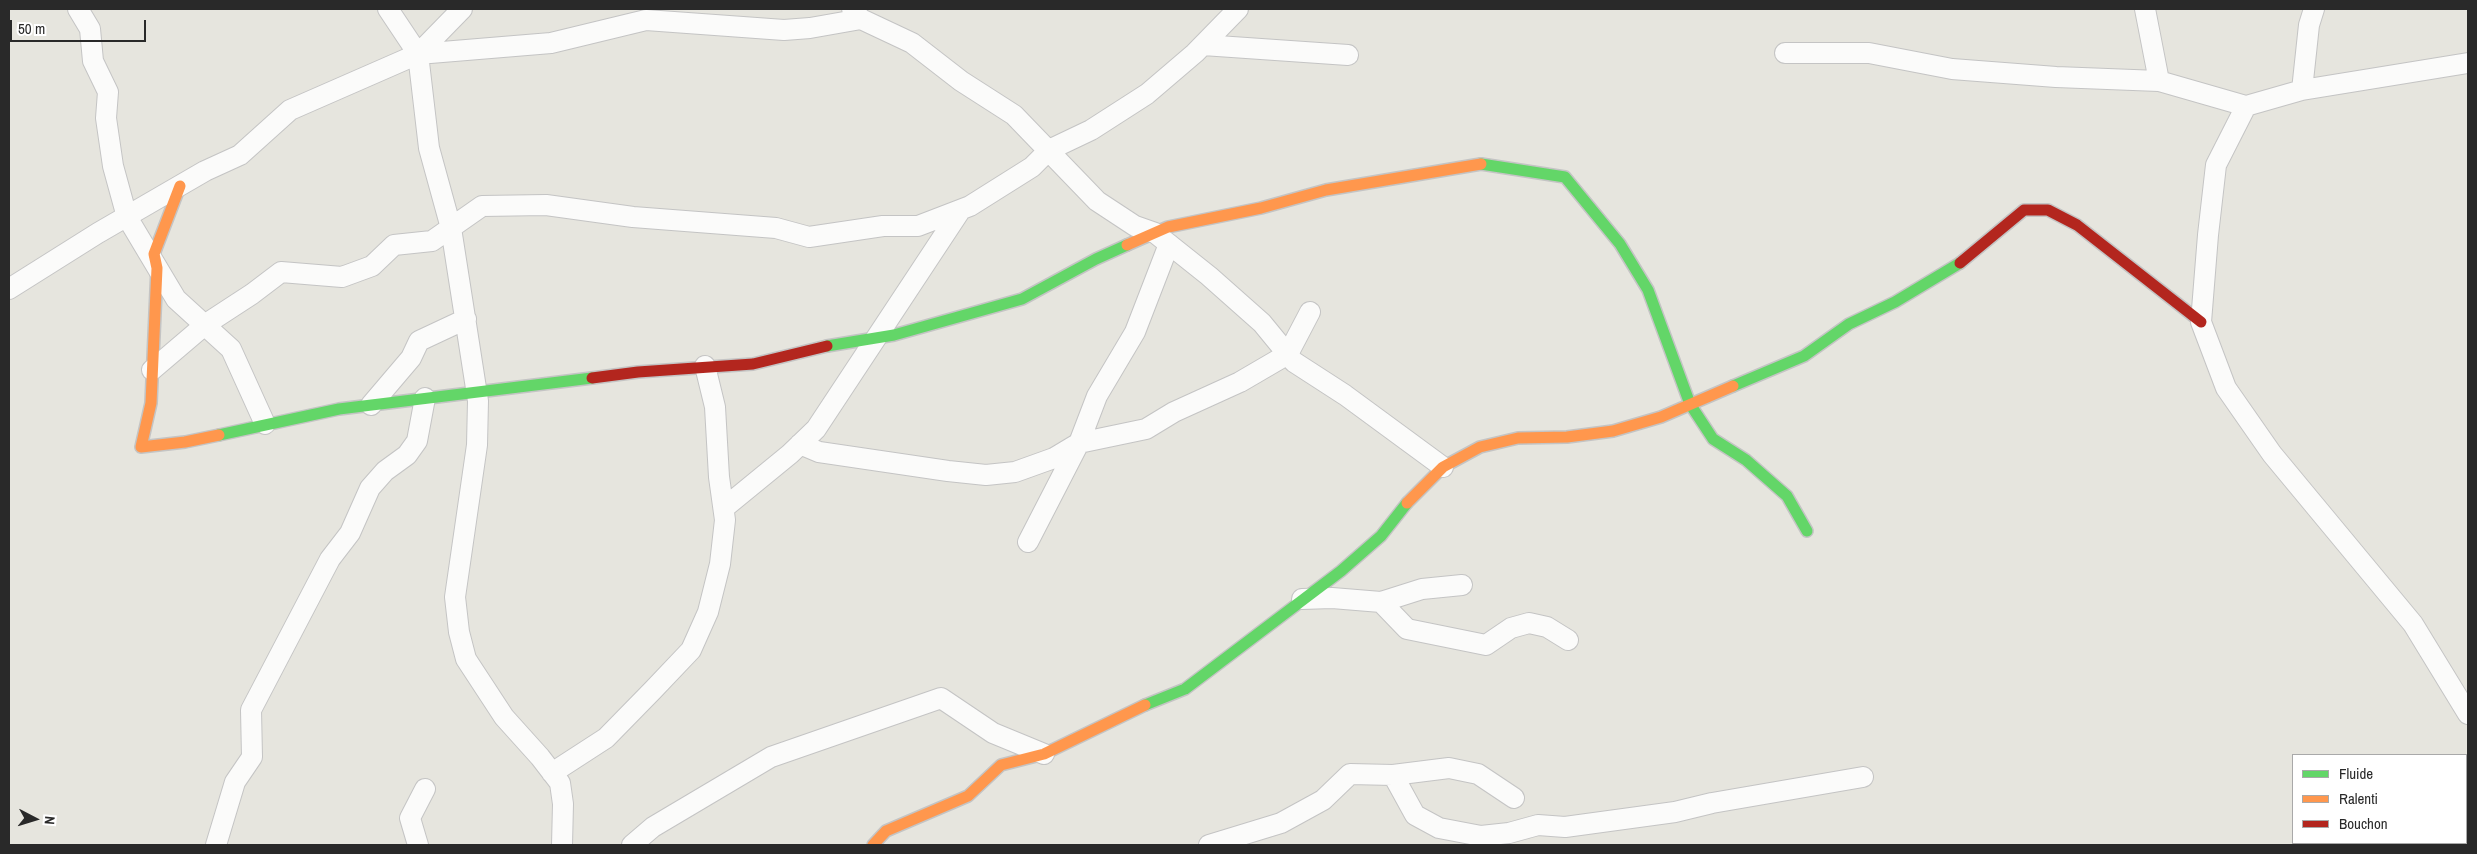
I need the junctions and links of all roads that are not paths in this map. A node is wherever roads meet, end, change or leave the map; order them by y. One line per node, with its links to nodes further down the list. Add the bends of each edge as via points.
1 (78, 9): 19 (street, via 90,29 93,61 108,92 106,118 113,166)
2 (388, 9): 10 (street)
3 (462, 9): 10 (street)
4 (1238, 9): 8 (street)
5 (2145, 9): 13 (street)
6 (2314, 9): 14 (street, via 2309,25)
7 (857, 14): 10 (street, via 810,28 784,30 646,20 551,43); 16 (street, via 912,43 961,82 1014,115)
8 (1203, 45): 11 (street); 16 (street, via 1146,94 1091,130)
9 (1784, 53): 13 (street, via 1869,52 1952,69)
10 (418, 54): 17 (street, via 290,110 240,155); 20 (street, via 429,148)
11 (1348, 55)
12 (2468, 63): 14 (street)
13 (2159, 81): 15 (street)
14 (2302, 90): 15 (street)
15 (2246, 106): 26 (street, via 2216,165)
16 (1049, 150): 18 (street, via 1032,167); 21 (street, via 1097,201 1135,226)
17 (180, 186): 19 (street); 22 (street, via 154,254)
18 (960, 211): 20 (street, via 918,226 883,226 809,237 776,228 633,217 546,205 482,206); 28 (street)
19 (127, 216): 22 (street); 23 (street)
20 (451, 228): 25 (street); 27 (street, via 432,242 394,245 372,266 342,277 280,272)
21 (1162, 238): 28 (street, via 1096,259 1022,299); 29 (street, via 1262,323); 34 (street, via 1168,227 1261,208 1326,190 1486,163 1566,177 1620,244 1648,290); 37 (street, via 1135,332 1097,396)
22 (157, 268): 27 (street, via 176,299); 31 (street)
23 (9, 289)
24 (1310, 312): 29 (street)
25 (466, 319): 32 (street); 35 (street, via 419,341 411,358)
26 (2201, 322): 34 (street, via 2077,225 2048,210 2024,210 1958,264 1895,302 1849,324 1804,356); 47 (street, via 2226,388 2272,454 2413,624)
27 (206, 324): 31 (street); 36 (street, via 231,350)
28 (876, 338): 30 (street, via 753,364); 38 (street, via 816,429)
29 (1288, 354): 37 (street, via 1146,429); 39 (street, via 1294,362 1345,394)
30 (705, 366): 32 (street); 40 (street, via 716,407 719,477)
31 (152, 370): 36 (street, via 151,403 141,447 185,442)
32 (477, 392): 33 (street); 49 (street, via 477,445 455,597 459,632 466,659 504,717)
33 (425, 398): 35 (street); 54 (street, via 416,441 406,455 370,488 350,533 330,559 251,710 252,757 235,782)
34 (1690, 404): 39 (street, via 1613,431 1567,437 1518,438 1480,447); 41 (street, via 1713,439 1746,460 1787,496)
35 (371, 405): 36 (street)
36 (265, 424)
37 (1079, 443): 38 (street, via 1054,458 1014,472 986,475 819,452); 42 (street)
38 (800, 444): 40 (street)
39 (1443, 467): 44 (street, via 1416,492 1381,536)
40 (724, 508): 49 (street, via 720,564 708,612 691,650 606,738)
41 (1807, 531)
42 (1028, 542)
43 (1462, 585): 45 (street, via 1422,589)
44 (1302, 599): 45 (street); 48 (street, via 1185,689 1119,716)
45 (1380, 602): 46 (street, via 1407,629 1431,635 1486,645 1512,628 1530,623 1547,626)
46 (1568, 640)
47 (2468, 714)
48 (1044, 754): 57 (street, via 993,733 941,698 771,757 653,827); 58 (street, via 1001,765 968,796 886,831)
49 (552, 773): 56 (street, via 560,783 563,804)
50 (1393, 775): 51 (street, via 1415,815 1439,828 1482,836 1538,826 1566,827 1675,812); 53 (street, via 1449,768 1478,774); 59 (street, via 1350,774 1323,800 1281,824)
51 (1862, 777)
52 (425, 789): 55 (street, via 410,818)
53 (1514, 798)
54 (216, 845)
55 (418, 845)
56 (562, 845)
57 (632, 845)
58 (873, 845)
59 (1209, 845)

